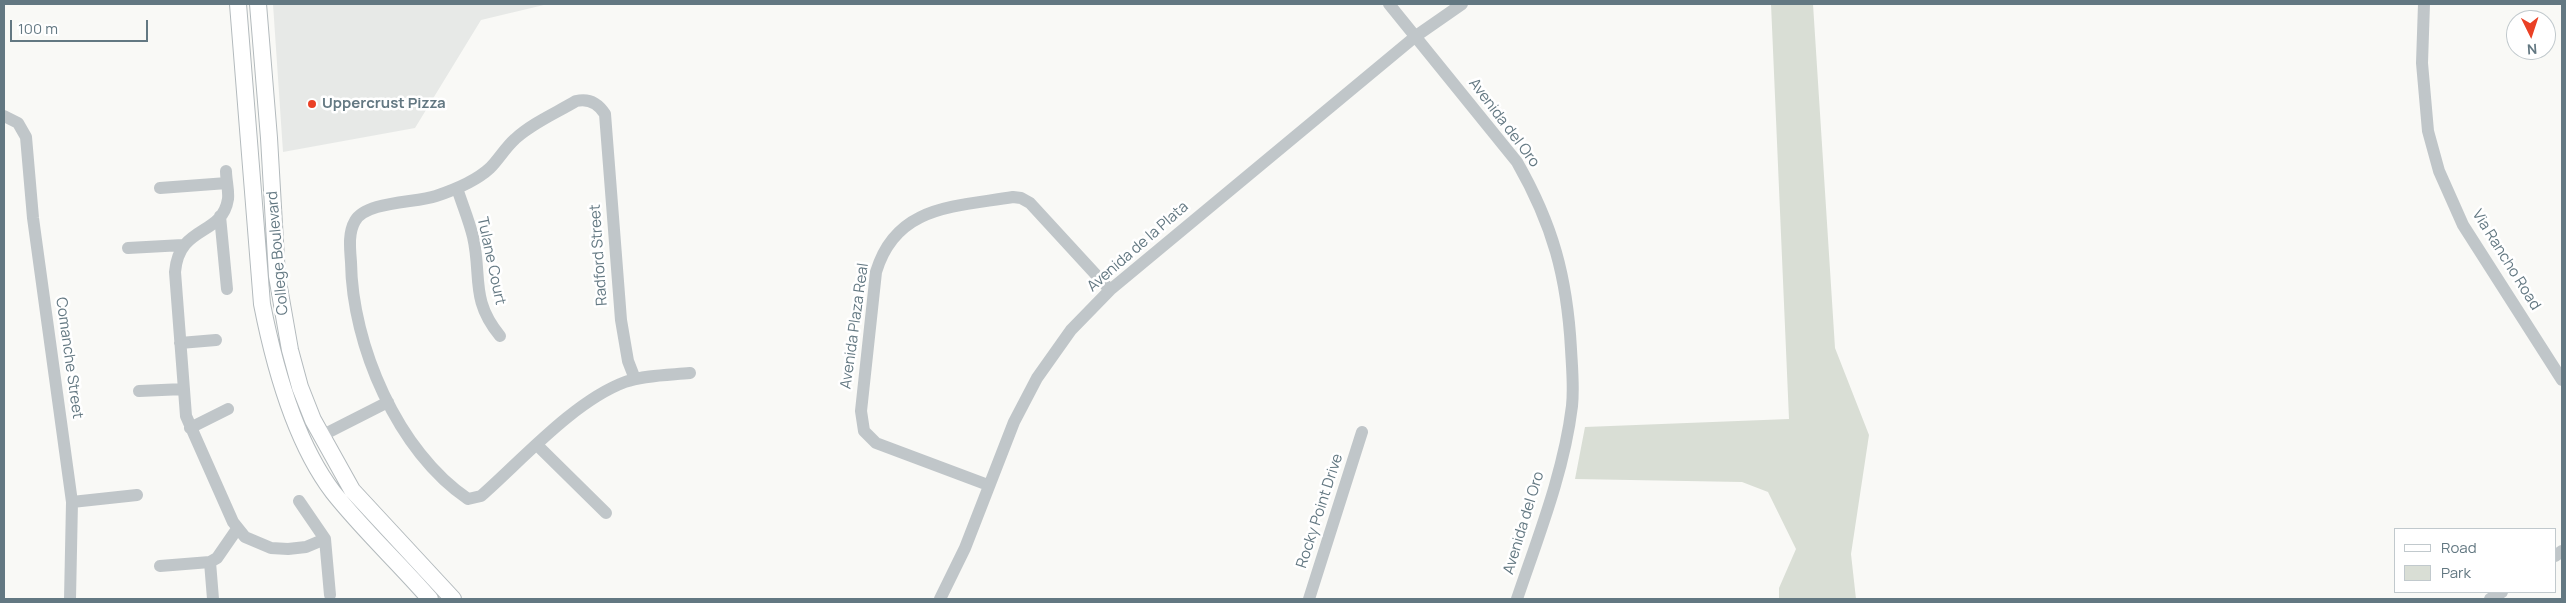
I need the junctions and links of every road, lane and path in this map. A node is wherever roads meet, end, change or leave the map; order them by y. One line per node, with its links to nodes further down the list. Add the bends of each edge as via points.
1 (238, 4): 7 (main road, College Boulevard)
2 (258, 4): 9 (main road, College Boulevard)
3 (1389, 4): 6 (street, Avenida del Oro)
4 (1462, 4): 6 (street, Avenida de la Plata)
5 (2424, 4): 24 (street, Via Rancho Road, via 2422,63 2428,131 2439,171 2463,225)
6 (1416, 36): 18 (street, Avenida de la Plata); 52 (street, Avenida del Oro, via 1497,135 1534,192 1556,248 1568,303 1572,406 1563,452)
7 (243, 66): 9 (main road, via 254,87 258,129 263,137); 10 (main road, College Boulevard)
8 (4, 116): 39 (street, Comanche Street, via 18,123 26,137 33,218)
9 (269, 138): 16 (main road, College Boulevard)
10 (249, 154): 16 (main road, via 260,166 268,238); 25 (main road, College Boulevard, via 262,304)
11 (160, 188): 13 (street, via 226,177 228,198)
12 (457, 188): 19 (street, Tulane Court, via 473,238 478,289 488,321); 23 (street, Radford Street, via 489,168 528,129 576,102 594,102 601,107 605,114 620,320 628,361); 28 (street, via 434,197 374,208 360,215 355,222 350,240 351,281 358,327)
13 (220, 216): 14 (street); 17 (street)
14 (183, 245): 15 (street); 21 (street, via 175,272)
15 (128, 248)
16 (276, 267): 32 (main road, College Boulevard, via 290,350 300,387)
17 (227, 289)
18 (1110, 290): 35 (street, Avenida de la Plata, via 1071,330 1037,378 1014,422); 35 (street, Avenida Plaza Real, via 1030,203 1013,196 934,210 904,226 881,256 876,272 861,411 864,431 876,443)
19 (500, 336)
20 (216, 340): 21 (street)
21 (180, 343): 26 (street)
22 (690, 373): 23 (street)
23 (636, 379): 34 (street, via 624,382 586,404)
24 (2562, 380)
25 (283, 383): 32 (main road, via 303,422 314,434); 33 (main road, College Boulevard)
26 (184, 389): 27 (street); 30 (street)
27 (139, 392)
28 (388, 402): 32 (street); 34 (street, via 402,429 438,473 468,499 482,496)
29 (228, 409): 30 (street)
30 (190, 428): 41 (street)
31 (1362, 432): 51 (street, Rocky Point Drive)
32 (321, 436): 36 (main road, College Boulevard)
33 (305, 444): 36 (main road, via 322,452 346,488); 48 (main road, College Boulevard, via 332,490 365,531)
34 (537, 445): 40 (street)
35 (988, 485): 50 (street, Avenida de la Plata, via 965,548)
36 (352, 490): 49 (main road, College Boulevard)
37 (137, 495): 39 (street)
38 (299, 501): 42 (street)
39 (72, 502): 46 (street, Comanche Street)
40 (606, 513)
41 (237, 529): 42 (street, via 255,543 271,548 306,547); 43 (street, via 218,558)
42 (325, 539): 45 (street)
43 (210, 562): 44 (street); 47 (street)
44 (160, 566)
45 (330, 595)
46 (70, 599)
47 (213, 599)
48 (430, 599)
49 (453, 599)
50 (940, 599)
51 (1309, 599)
52 (1517, 599)

